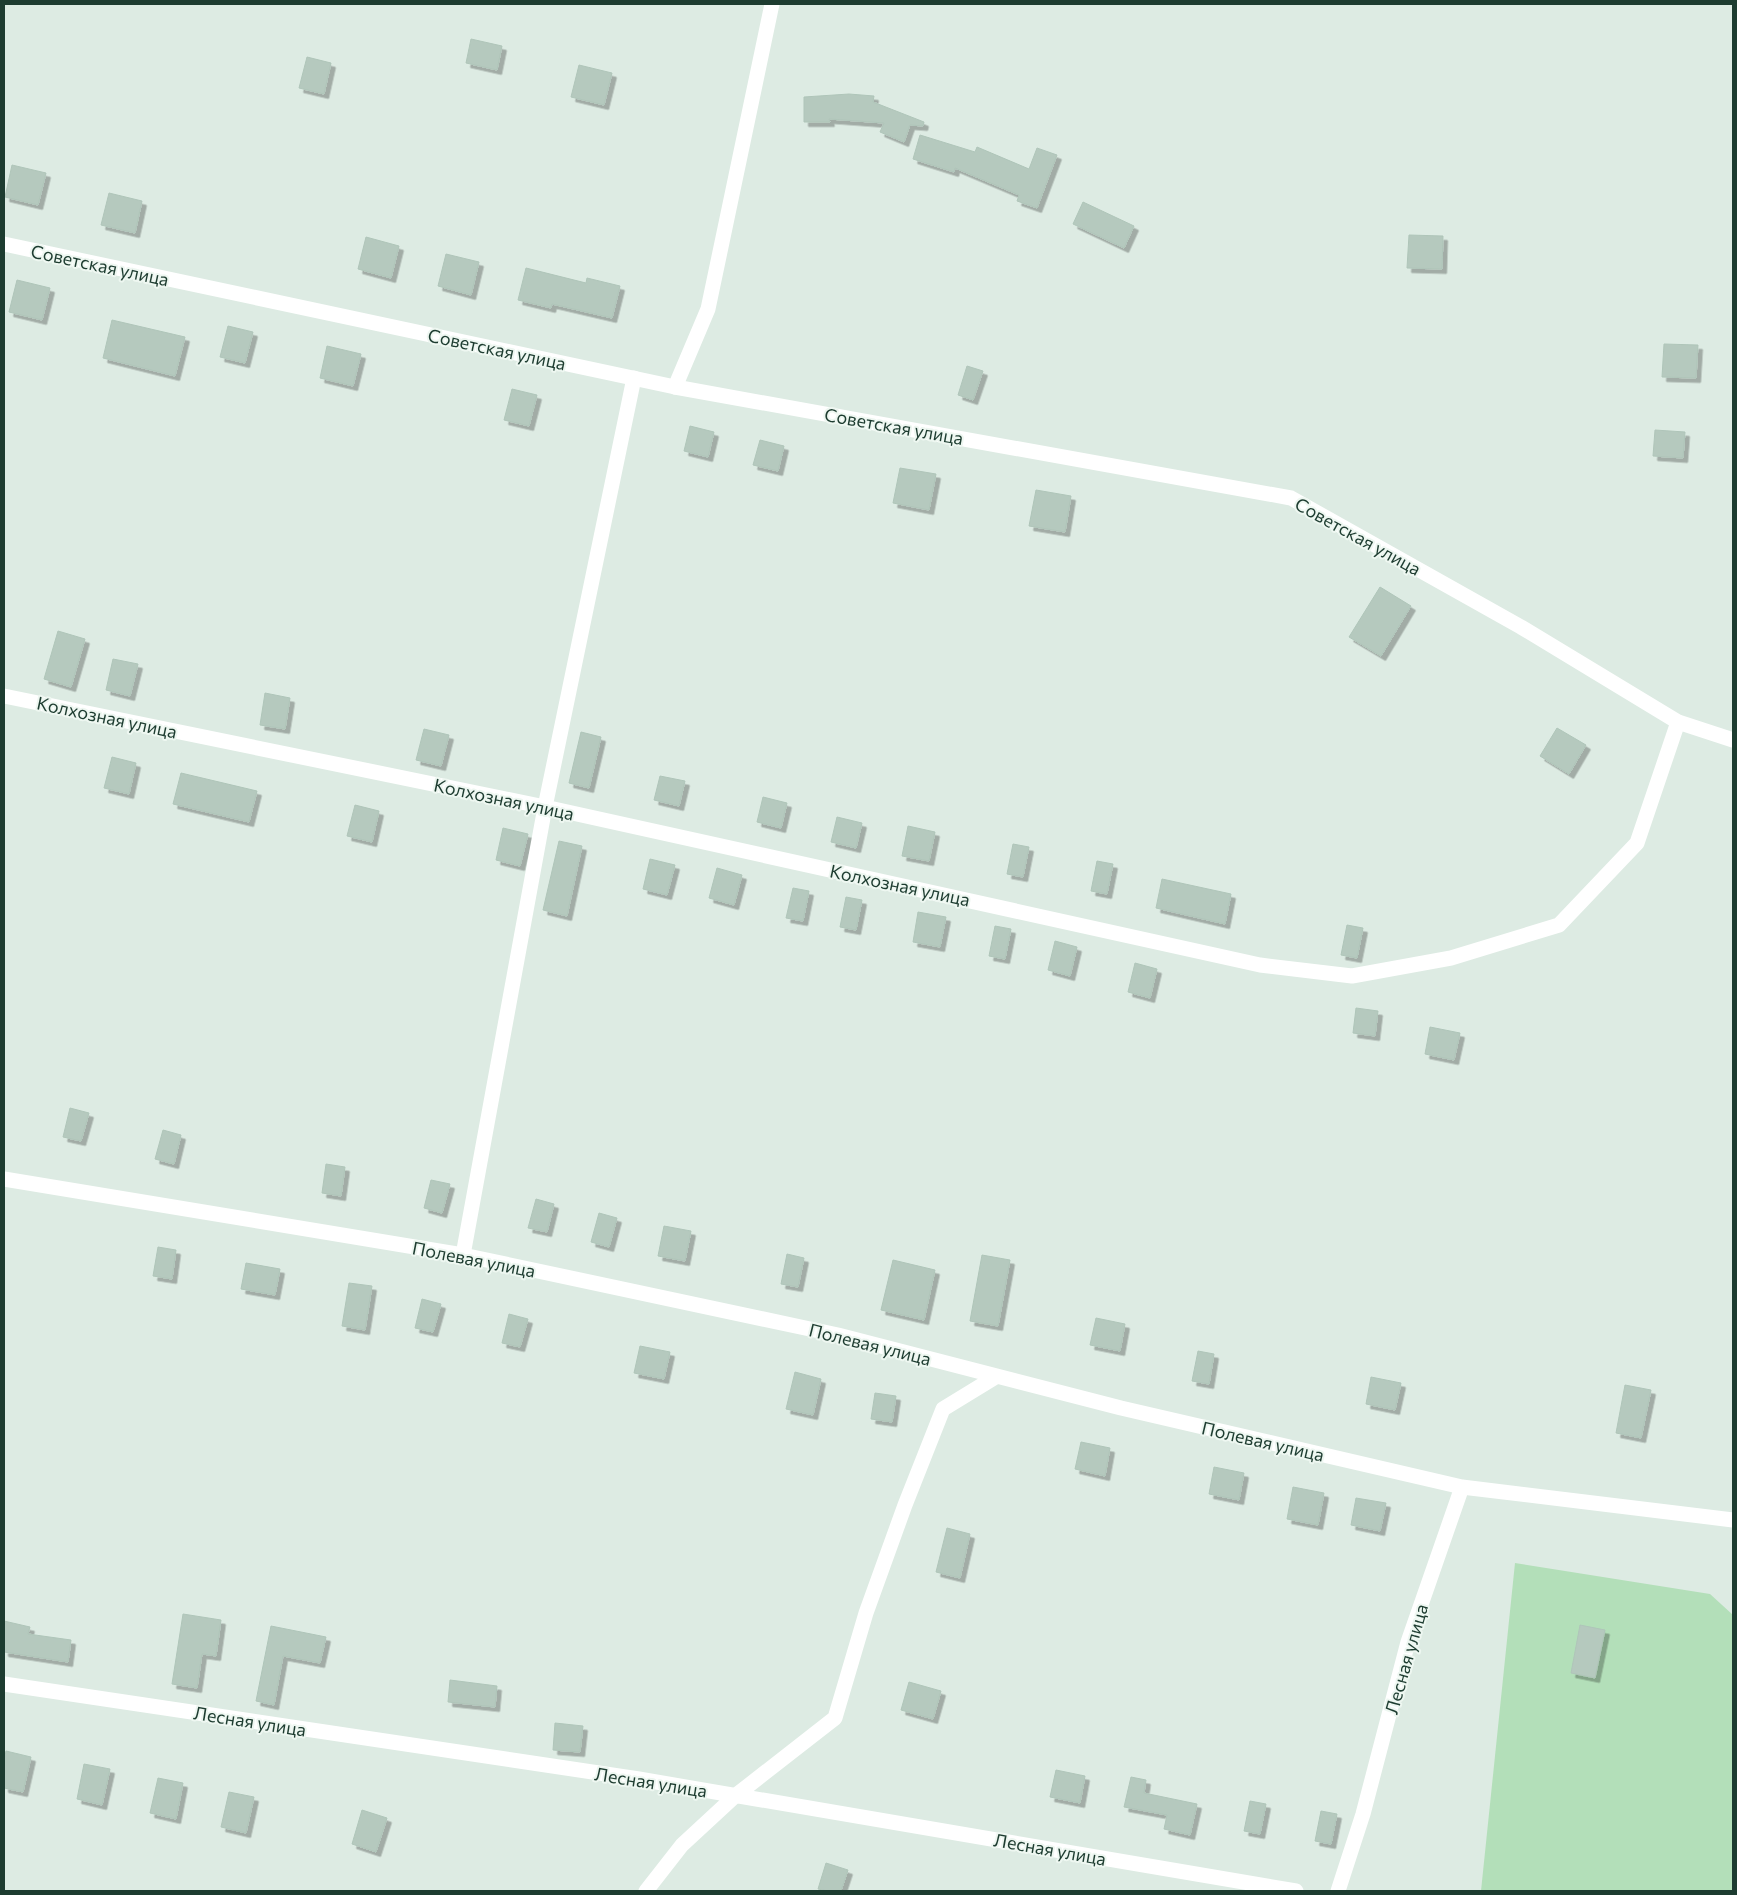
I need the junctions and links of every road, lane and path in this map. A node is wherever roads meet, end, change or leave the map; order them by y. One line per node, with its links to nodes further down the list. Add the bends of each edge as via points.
1 (772, 4): 4 (street, via 708,309)
2 (4, 244): 3 (street, Советская улица)
3 (634, 378): 4 (street, Советская улица); 8 (street)
4 (676, 387): 6 (street, Советская улица, via 1291,498 1522,627)
5 (4, 696): 8 (street, Колхозная улица)
6 (1678, 722): 7 (street, Советская улица); 8 (street, Колхозная улица, via 1637,843 1559,925 1451,958 1352,976 1260,965)
7 (1733, 740)
8 (545, 807): 10 (street)
9 (4, 1179): 10 (street, Полевая улица)
10 (463, 1255): 11 (street, Полевая улица, via 838,1335)
11 (997, 1376): 12 (street, Полевая улица); 15 (street, via 944,1409 869,1604 835,1718)
12 (1462, 1487): 13 (street, Полевая улица); 18 (street, Лесная улица, via 1408,1642 1363,1814)
13 (1733, 1520)
14 (4, 1684): 15 (street, Лесная улица)
15 (735, 1796): 16 (street, via 682,1845); 17 (street, Лесная улица)
16 (646, 1891)
17 (1296, 1891)
18 (1338, 1891)

